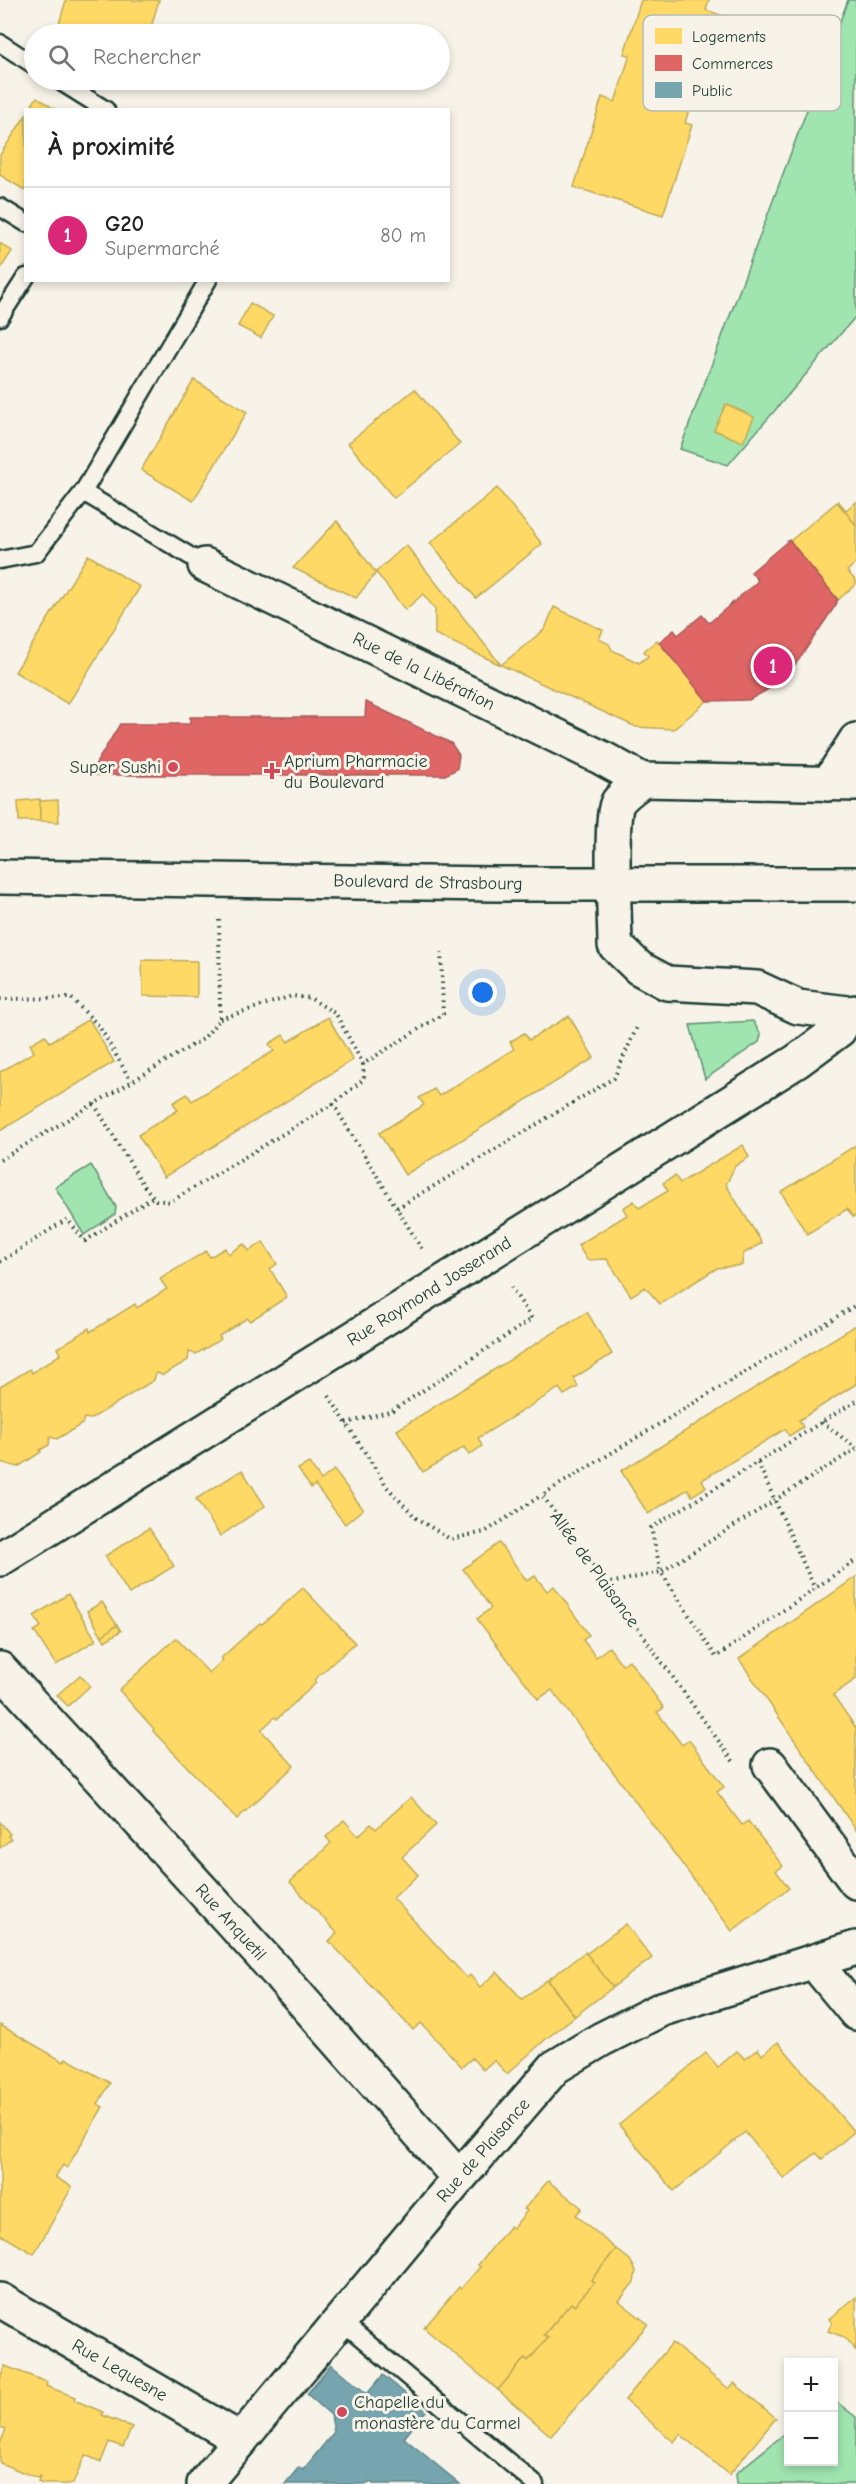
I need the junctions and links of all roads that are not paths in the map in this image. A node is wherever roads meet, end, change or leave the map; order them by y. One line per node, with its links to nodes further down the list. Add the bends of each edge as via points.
1 (0, 43): 2 (lane)
2 (24, 59)
3 (74, 90): 4 (lane)
4 (103, 108)
5 (0, 207): 6 (lane)
6 (24, 222)
7 (24, 280): 9 (lane)
8 (207, 282): 10 (lane)
9 (0, 317)
10 (83, 492): 11 (lane, via 36,553); 12 (lane)
11 (0, 560)
12 (205, 565): 14 (street, Rue de la Libération)
13 (856, 740): 15 (street)
14 (642, 780): 15 (street); 17 (street, via 617,802)
15 (842, 784)
16 (0, 877): 17 (street, Boulevard de Strasbourg)
17 (614, 884): 18 (street, Boulevard de Strasbourg); 19 (street, via 615,945 639,968 666,983 757,988 798,1007)
18 (856, 884)
19 (852, 1013): 20 (street, Rue Raymond Josserand, via 839,1030 807,1054)
20 (0, 1559)
21 (0, 1670): 27 (street, Rue Anquetil)
22 (770, 1765): 23 (street)
23 (856, 1882)
24 (856, 1948): 25 (street, Rue de Plaisance)
25 (814, 1962): 26 (street); 27 (street, Rue de Plaisance, via 662,2009 602,2038 555,2067)
26 (856, 2013)
27 (459, 2178): 29 (street, Rue de Plaisance)
28 (0, 2300): 30 (street, Rue Lequesne)
29 (340, 2320): 30 (street, Rue de Plaisance); 32 (lane)
30 (241, 2440): 31 (street, Rue de Plaisance)
31 (204, 2484)
32 (535, 2484)

